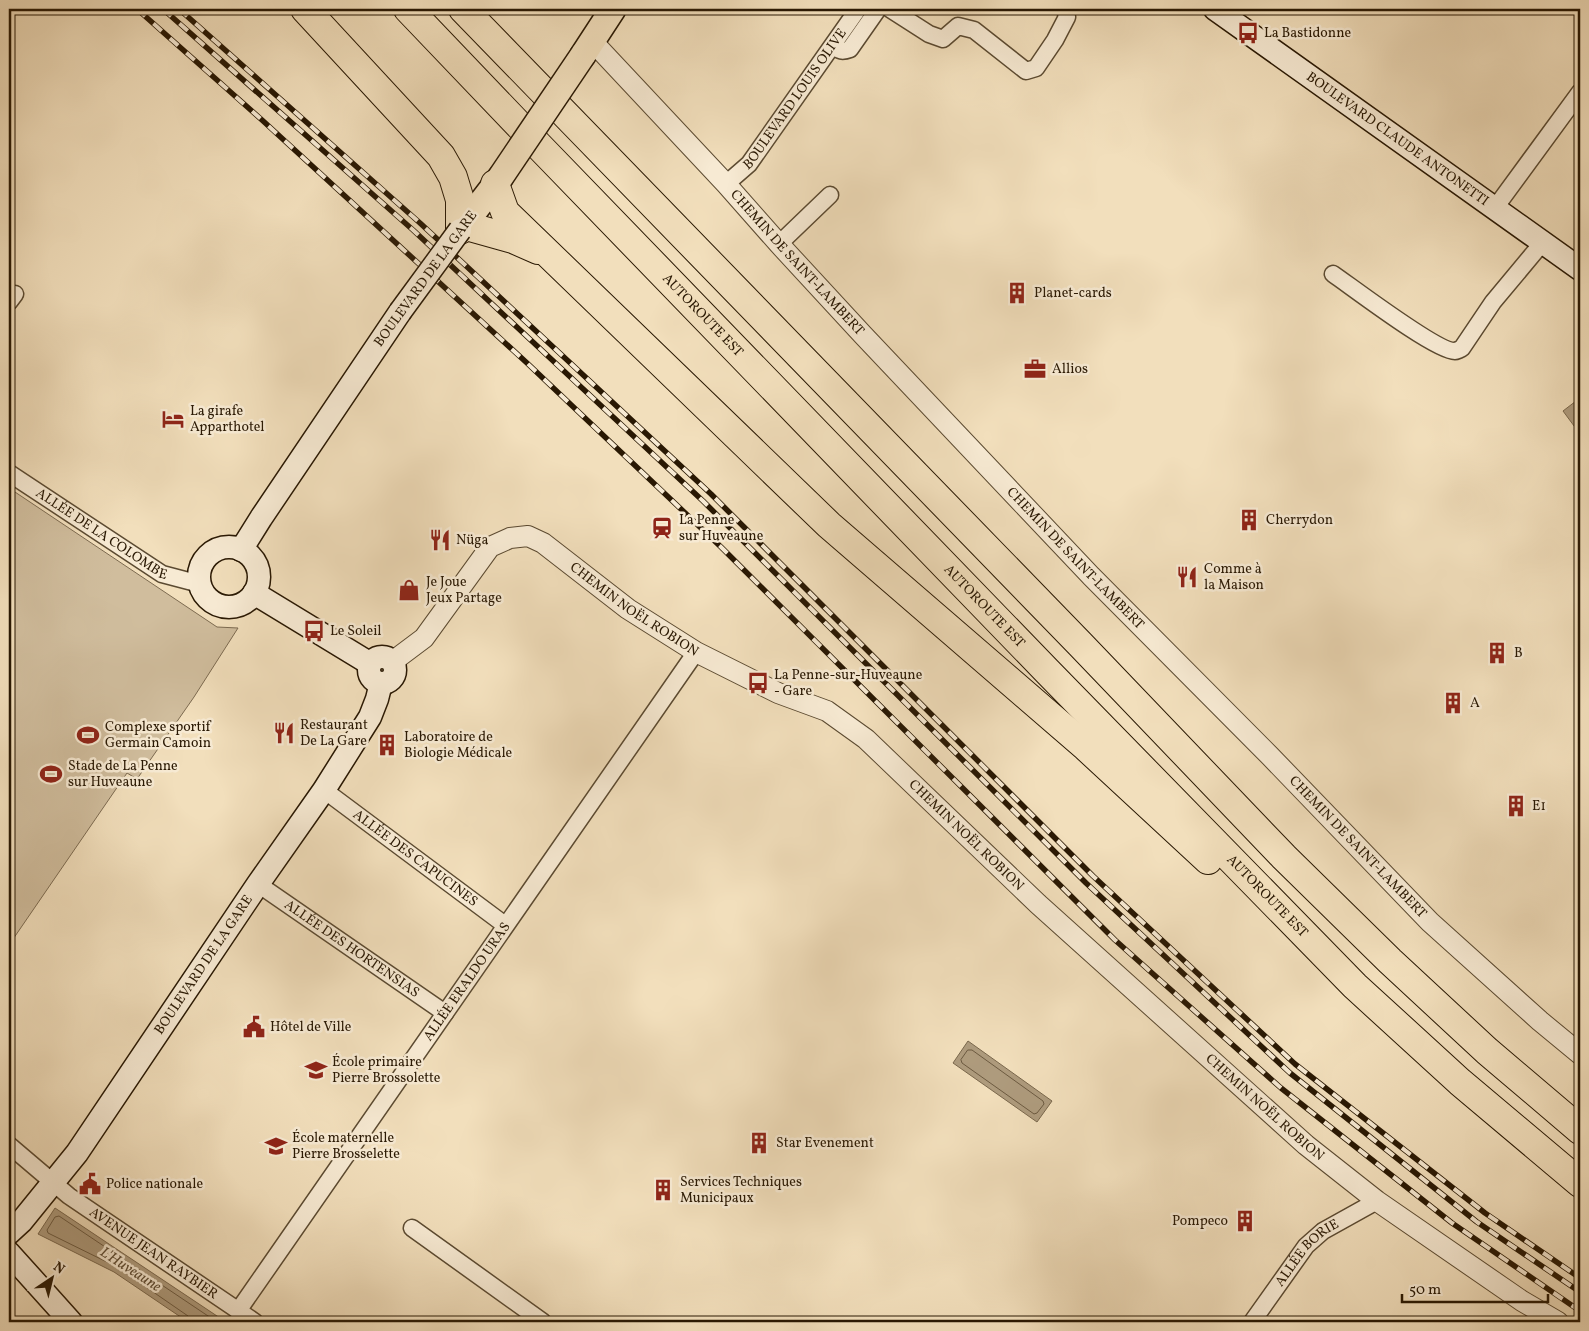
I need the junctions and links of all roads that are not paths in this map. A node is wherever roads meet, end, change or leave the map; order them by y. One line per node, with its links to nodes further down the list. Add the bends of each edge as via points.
1 (305, 9): 17 (highway, via 441,156 453,177 460,200)
2 (408, 9): 34 (highway, AUTOROUTE EST)
3 (465, 9): 37 (highway, via 1284,857 1487,1051)
4 (613, 9): 11 (main road, BOULEVARD DE LA GARE)
5 (858, 9): 10 (street, BOULEVARD LOUIS OLIVE)
6 (878, 9): 10 (street, via 850,49 840,51)
7 (890, 9): 8 (street, via 929,34 943,39 958,26 974,30 1026,71 1036,68 1055,40 1067,17)
8 (1066, 9)
9 (1215, 9): 16 (main road, BOULEVARD CLAUDE ANTONETTI)
10 (833, 46): 14 (street, BOULEVARD LOUIS OLIVE, via 749,164)
11 (587, 48): 13 (main road, BOULEVARD DE LA GARE, bridge); 14 (street, CHEMIN DE SAINT-LAMBERT)
12 (1580, 92): 16 (street)
13 (497, 181): 17 (main road, BOULEVARD DE LA GARE); 20 (highway, via 505,212)
14 (726, 184): 19 (street, CHEMIN DE SAINT-LAMBERT)
15 (830, 195): 19 (street)
16 (1495, 208): 18 (main road, BOULEVARD CLAUDE ANTONETTI)
17 (462, 227): 20 (highway, via 513,240); 24 (main road, BOULEVARD DE LA GARE, bridge, via 400,312)
18 (1543, 242): 21 (main road, BOULEVARD CLAUDE ANTONETTI); 22 (street, via 1493,302 1462,348 1456,351 1446,349 1400,322)
19 (779, 244): 36 (street, CHEMIN DE SAINT-LAMBERT, via 1091,576 1430,922)
20 (548, 254): 34 (highway, via 828,525 1086,747 1232,883)
21 (1580, 269)
22 (1333, 274)
23 (9, 472): 25 (street, ALLÉE DE LA COLOMBE, via 162,574)
24 (241, 550): 25 (main road, via 222,548 205,558 199,575); 26 (main road, via 256,564 258,584)
25 (200, 584): 26 (main road, via 210,600 229,607 239,605)
26 (254, 593): 29 (main road)
27 (696, 652): 28 (street, CHEMIN NOËL ROBION, via 628,609 528,536 510,538 490,547 424,638); 33 (street, ALLÉE ERALDO URAS); 41 (street, CHEMIN NOËL ROBION, via 778,692 827,711 866,739 1038,904 1306,1145)
28 (392, 662): 29 (main road, via 380,656); 30 (main road, via 395,673 392,679)
29 (370, 663): 30 (main road, via 370,676)
30 (381, 683): 31 (main road, BOULEVARD DE LA GARE, via 370,718)
31 (324, 790): 32 (main road, BOULEVARD DE LA GARE); 33 (street, ALLÉE DES CAPUCINES)
32 (258, 884): 35 (street, ALLÉE DES HORTENSIAS); 39 (main road, BOULEVARD DE LA GARE, via 83,1145)
33 (505, 925): 35 (street, ALLÉE ERALDO URAS)
34 (1355, 986): 40 (highway, AUTOROUTE EST, via 1460,1082)
35 (445, 1013): 45 (street, ALLÉE ERALDO URAS)
36 (1580, 1054)
37 (1580, 1130)
38 (9, 1145): 39 (street, AVENUE JEAN RAYBIER)
39 (53, 1183): 43 (main road, BOULEVARD DE LA GARE); 45 (street, AVENUE JEAN RAYBIER)
40 (1580, 1183)
41 (1377, 1201): 49 (street, ALLÉE BORIE, via 1323,1231 1306,1246); 50 (street, CHEMIN NOËL ROBION, via 1522,1301)
42 (412, 1228): 48 (street)
43 (9, 1233)
44 (9, 1253): 46 (main road)
45 (238, 1311): 47 (street, AVENUE JEAN RAYBIER)
46 (70, 1322)
47 (255, 1322)
48 (543, 1322)
49 (1252, 1322)
50 (1558, 1322)

